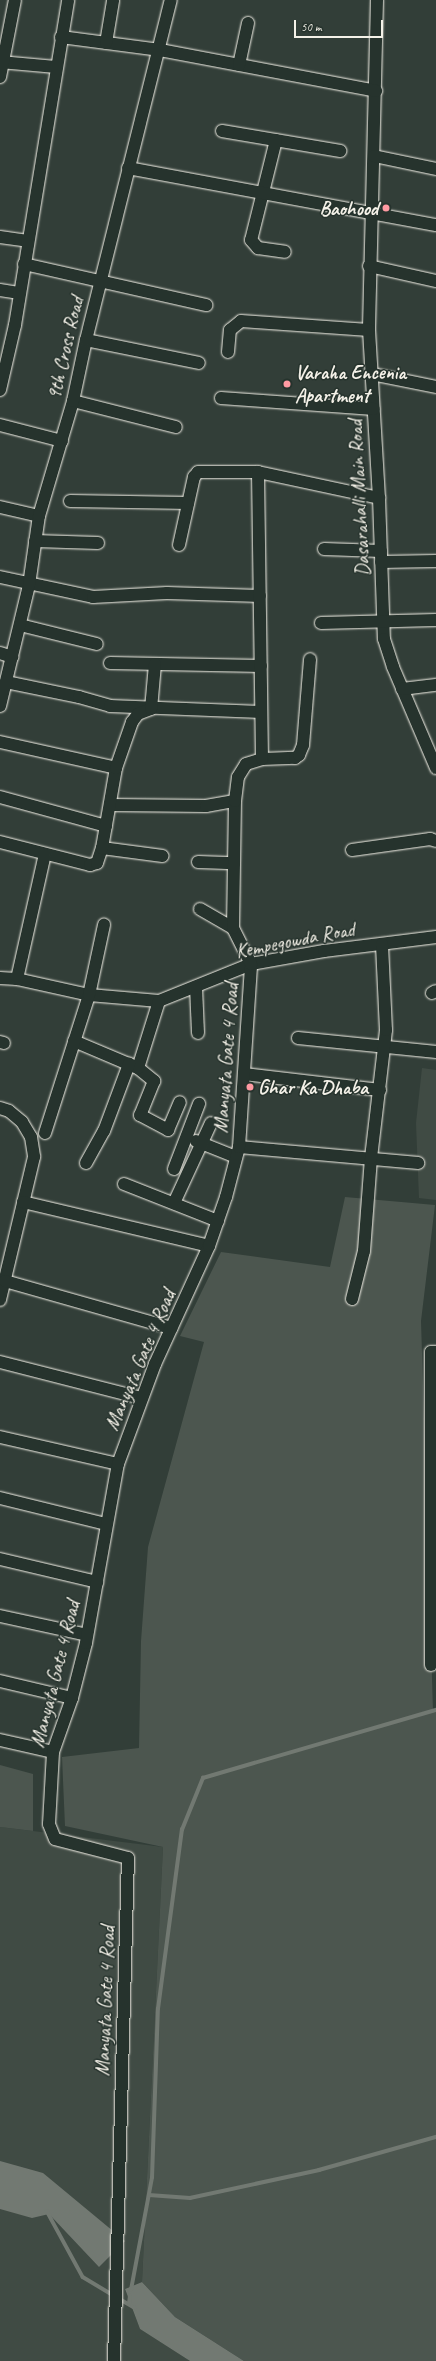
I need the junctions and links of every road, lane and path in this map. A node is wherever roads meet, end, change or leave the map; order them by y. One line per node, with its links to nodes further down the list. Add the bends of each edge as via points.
1 (14, 0): 10 (street)
2 (68, 0): 7 (street)
3 (171, 0): 9 (street, 9th Cross Road)
4 (376, 0): 14 (street, Dasarahalli Main Road)
5 (113, 1): 8 (street)
6 (248, 23): 11 (street)
7 (61, 37): 8 (street); 12 (street)
8 (106, 43): 9 (street)
9 (160, 50): 11 (street); 19 (street, 9th Cross Road)
10 (1, 62): 12 (street); 13 (street)
11 (240, 65): 14 (street)
12 (56, 67): 25 (street)
13 (0, 77)
14 (376, 91): 18 (street, Dasarahalli Main Road)
15 (222, 132): 16 (street)
16 (276, 140): 17 (street); 21 (street)
17 (340, 151)
18 (374, 156): 20 (street); 22 (street, Dasarahalli Main Road)
19 (128, 168): 21 (street); 29 (street, 9th Cross Road)
20 (436, 169)
21 (262, 194): 22 (street); 26 (street, via 251,240 258,248)
22 (370, 213): 23 (street); 28 (street, Dasarahalli Main Road)
23 (436, 225)
24 (0, 238): 25 (street)
25 (28, 241): 27 (street)
26 (285, 252)
27 (24, 264): 29 (street); 32 (street)
28 (369, 266): 30 (street); 34 (street, Dasarahalli Main Road)
29 (101, 281): 33 (street); 35 (street, 9th Cross Road)
30 (436, 281)
31 (0, 290): 32 (street)
32 (20, 293): 40 (street)
33 (206, 306)
34 (369, 330): 36 (street, via 241,321 230,330); 38 (street, Dasarahalli Main Road)
35 (86, 340): 37 (street); 42 (street, 9th Cross Road)
36 (228, 352)
37 (199, 363)
38 (372, 374): 39 (street); 43 (street, Dasarahalli Main Road)
39 (436, 387)
40 (0, 390)
41 (221, 398): 43 (street)
42 (73, 401): 45 (street); 46 (street, 9th Cross Road)
43 (374, 408): 48 (street, Dasarahalli Main Road)
44 (0, 425): 46 (street)
45 (176, 427)
46 (62, 441): 52 (street, 9th Cross Road)
47 (258, 472): 48 (street); 50 (street, via 198,472 194,477); 61 (street)
48 (380, 498): 57 (street, Dasarahalli Main Road)
49 (70, 500): 50 (street)
50 (188, 503): 55 (street)
51 (0, 507): 52 (street)
52 (39, 516): 53 (street, 9th Cross Road)
53 (35, 540): 54 (street); 60 (street, 9th Cross Road)
54 (98, 543)
55 (179, 545)
56 (324, 549): 57 (street)
57 (382, 557): 58 (street); 63 (street, Dasarahalli Main Road)
58 (436, 561)
59 (0, 577): 60 (street)
60 (29, 585): 61 (street, via 93,597 167,593); 65 (street, 9th Cross Road)
61 (260, 596): 71 (street)
62 (436, 620): 63 (street)
63 (383, 623): 64 (street); 74 (street, Dasarahalli Main Road, via 384,639)
64 (321, 624)
65 (20, 625): 66 (street); 67 (street, 9th Cross Road)
66 (96, 644)
67 (6, 655): 72 (street, 9th Cross Road)
68 (310, 659): 79 (street, via 303,745 299,754 295,758)
69 (110, 663): 70 (street)
70 (155, 664): 71 (street); 76 (street)
71 (261, 666): 77 (street)
72 (6, 682): 75 (street, 9th Cross Road); 76 (street, via 110,706)
73 (436, 685): 74 (street)
74 (402, 689): 81 (street, Dasarahalli Main Road)
75 (0, 706)
76 (151, 708): 77 (street); 80 (street, via 138,714 132,722)
77 (261, 712): 79 (street)
78 (0, 742): 80 (street)
79 (262, 759): 83 (street, via 246,764 238,777)
80 (116, 768): 84 (street)
81 (436, 768)
82 (0, 797): 85 (street)
83 (235, 801): 84 (street, via 206,806); 93 (street)
84 (111, 805): 85 (street)
85 (106, 826): 88 (street)
86 (436, 841): 89 (street, via 430,839)
87 (0, 842): 90 (street)
88 (102, 848): 90 (street, via 94,865); 91 (street)
89 (352, 850)
90 (45, 854): 101 (street)
91 (162, 856)
92 (198, 862): 93 (street)
93 (234, 863): 96 (street)
94 (200, 909): 96 (street)
95 (104, 925): 103 (street)
96 (233, 928): 99 (street)
97 (436, 937): 98 (street, Kempegowda Road)
98 (382, 944): 99 (street, Kempegowda Road); 108 (street, via 386,988)
99 (251, 964): 102 (street, Kempegowda Road); 111 (street, Manyata Gate 4 Road)
100 (0, 978): 101 (street, Kempegowda Road)
101 (17, 979): 103 (street, Kempegowda Road)
102 (196, 986): 104 (street, Kempegowda Road); 105 (street)
103 (89, 995): 104 (street, Kempegowda Road); 107 (street)
104 (159, 1001): 110 (street)
105 (198, 1033)
106 (298, 1038): 108 (street)
107 (74, 1041): 110 (street); 117 (street)
108 (384, 1047): 109 (street); 112 (street)
109 (436, 1052)
110 (134, 1066): 113 (street, via 154,1081 140,1115 168,1130); 122 (street)
111 (244, 1074): 112 (street); 120 (street, Manyata Gate 4 Road)
112 (380, 1090): 121 (street)
113 (180, 1102)
114 (200, 1104): 118 (street)
115 (0, 1108): 126 (street, via 9,1111 22,1122 31,1137 34,1157)
116 (211, 1123): 119 (street)
117 (45, 1133)
118 (186, 1137): 119 (street); 124 (street)
119 (203, 1144): 120 (street); 127 (street)
120 (237, 1152): 121 (street); 128 (street, Manyata Gate 4 Road)
121 (371, 1158): 123 (street); 131 (street, via 364,1251)
122 (86, 1163)
123 (418, 1163)
124 (174, 1169)
125 (124, 1184): 127 (street)
126 (23, 1202): 129 (street); 130 (street)
127 (174, 1203): 128 (street)
128 (218, 1221): 129 (street, Manyata Gate 4 Road)
129 (208, 1246): 133 (street, Manyata Gate 4 Road)
130 (5, 1281): 132 (street); 133 (street)
131 (352, 1299)
132 (0, 1300)
133 (171, 1328): 136 (street, Manyata Gate 4 Road)
134 (436, 1352): 145 (street, via 431,1352)
135 (0, 1362): 136 (street)
136 (141, 1398): 138 (street, Manyata Gate 4 Road)
137 (0, 1437): 138 (street)
138 (118, 1464): 140 (street, Manyata Gate 4 Road)
139 (0, 1498): 140 (street)
140 (106, 1524): 142 (street, Manyata Gate 4 Road)
141 (0, 1559): 142 (street)
142 (96, 1582): 144 (street, Manyata Gate 4 Road)
143 (0, 1616): 144 (street)
144 (88, 1635): 147 (street, Manyata Gate 4 Road)
145 (431, 1665)
146 (0, 1681): 147 (street)
147 (72, 1698): 149 (street, Manyata Gate 4 Road)
148 (0, 1740): 149 (street)
149 (53, 1752): 150 (street, Manyata Gate 4 Road, via 49,1824 55,1839 128,1858)
150 (114, 2361)

